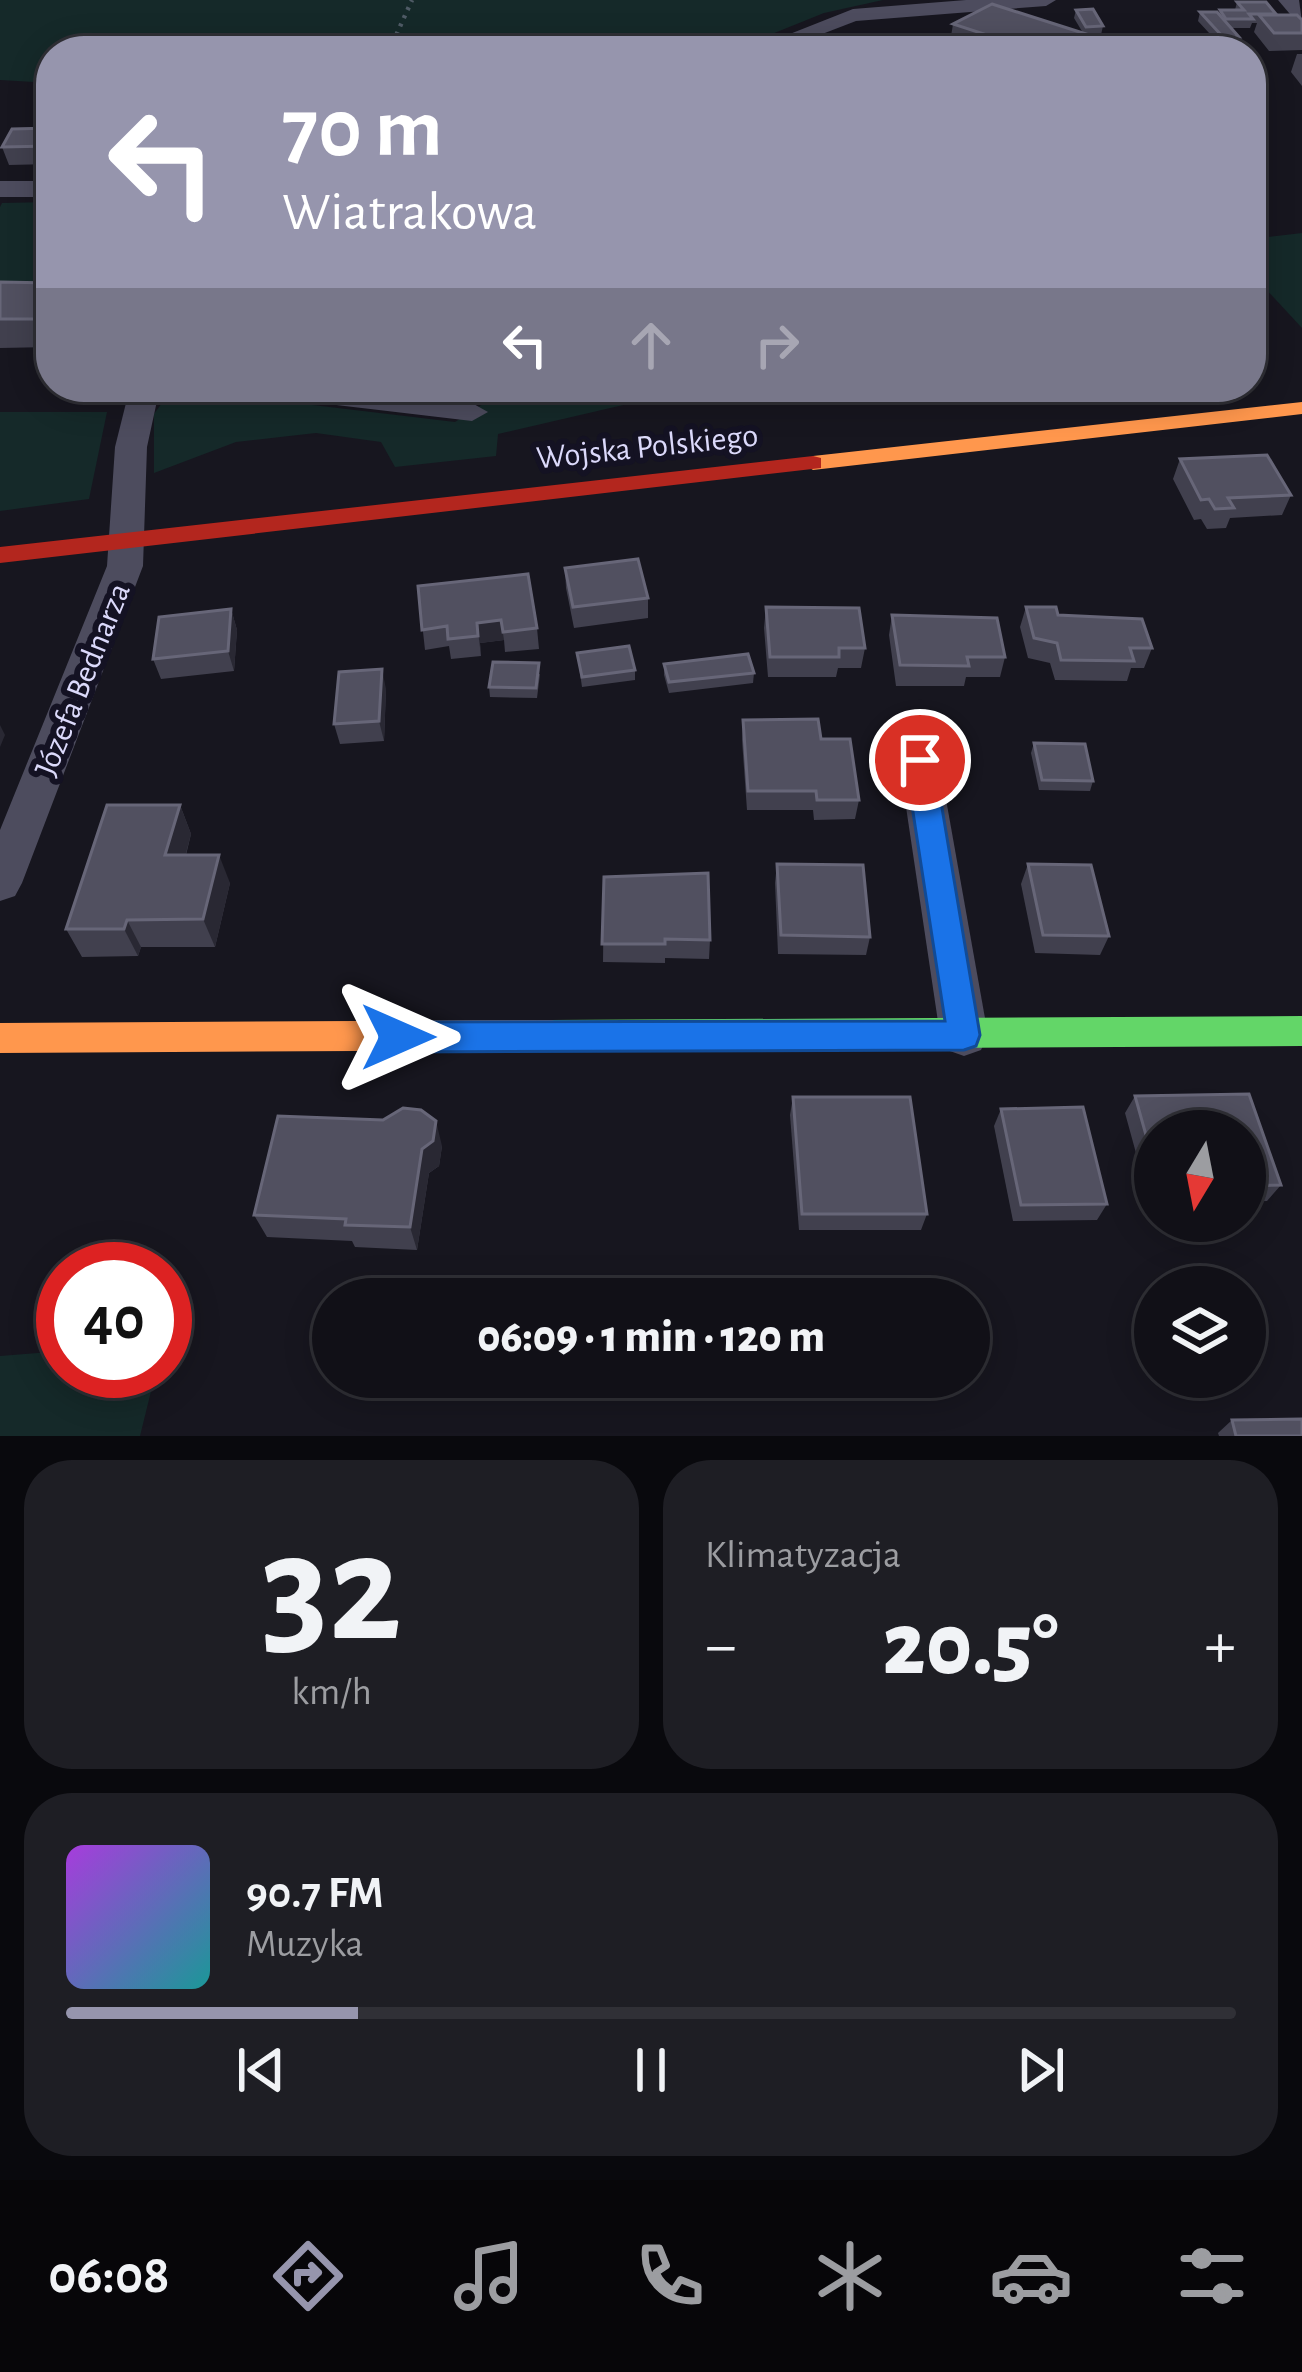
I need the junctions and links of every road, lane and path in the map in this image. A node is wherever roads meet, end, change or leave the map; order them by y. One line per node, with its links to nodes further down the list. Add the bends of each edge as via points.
1 (412, 0): 5 (path)
2 (1046, 0): 6 (street, via 853,15)
3 (1288, 0): 4 (street)
4 (1302, 16)
5 (396, 36)
6 (798, 36)
7 (0, 189): 8 (street)
8 (36, 189)
9 (140, 402): 13 (street, Józefa Bednarza)
10 (387, 402): 12 (street)
11 (1302, 408): 13 (street, Wojska Polskiego)
12 (472, 412)
13 (129, 539): 14 (street, Wojska Polskiego); 16 (street, Józefa Bednarza)
14 (0, 554)
15 (920, 760): 18 (street)
16 (0, 884)
17 (1302, 1031): 18 (street)
18 (964, 1035): 19 (street)
19 (0, 1038)

